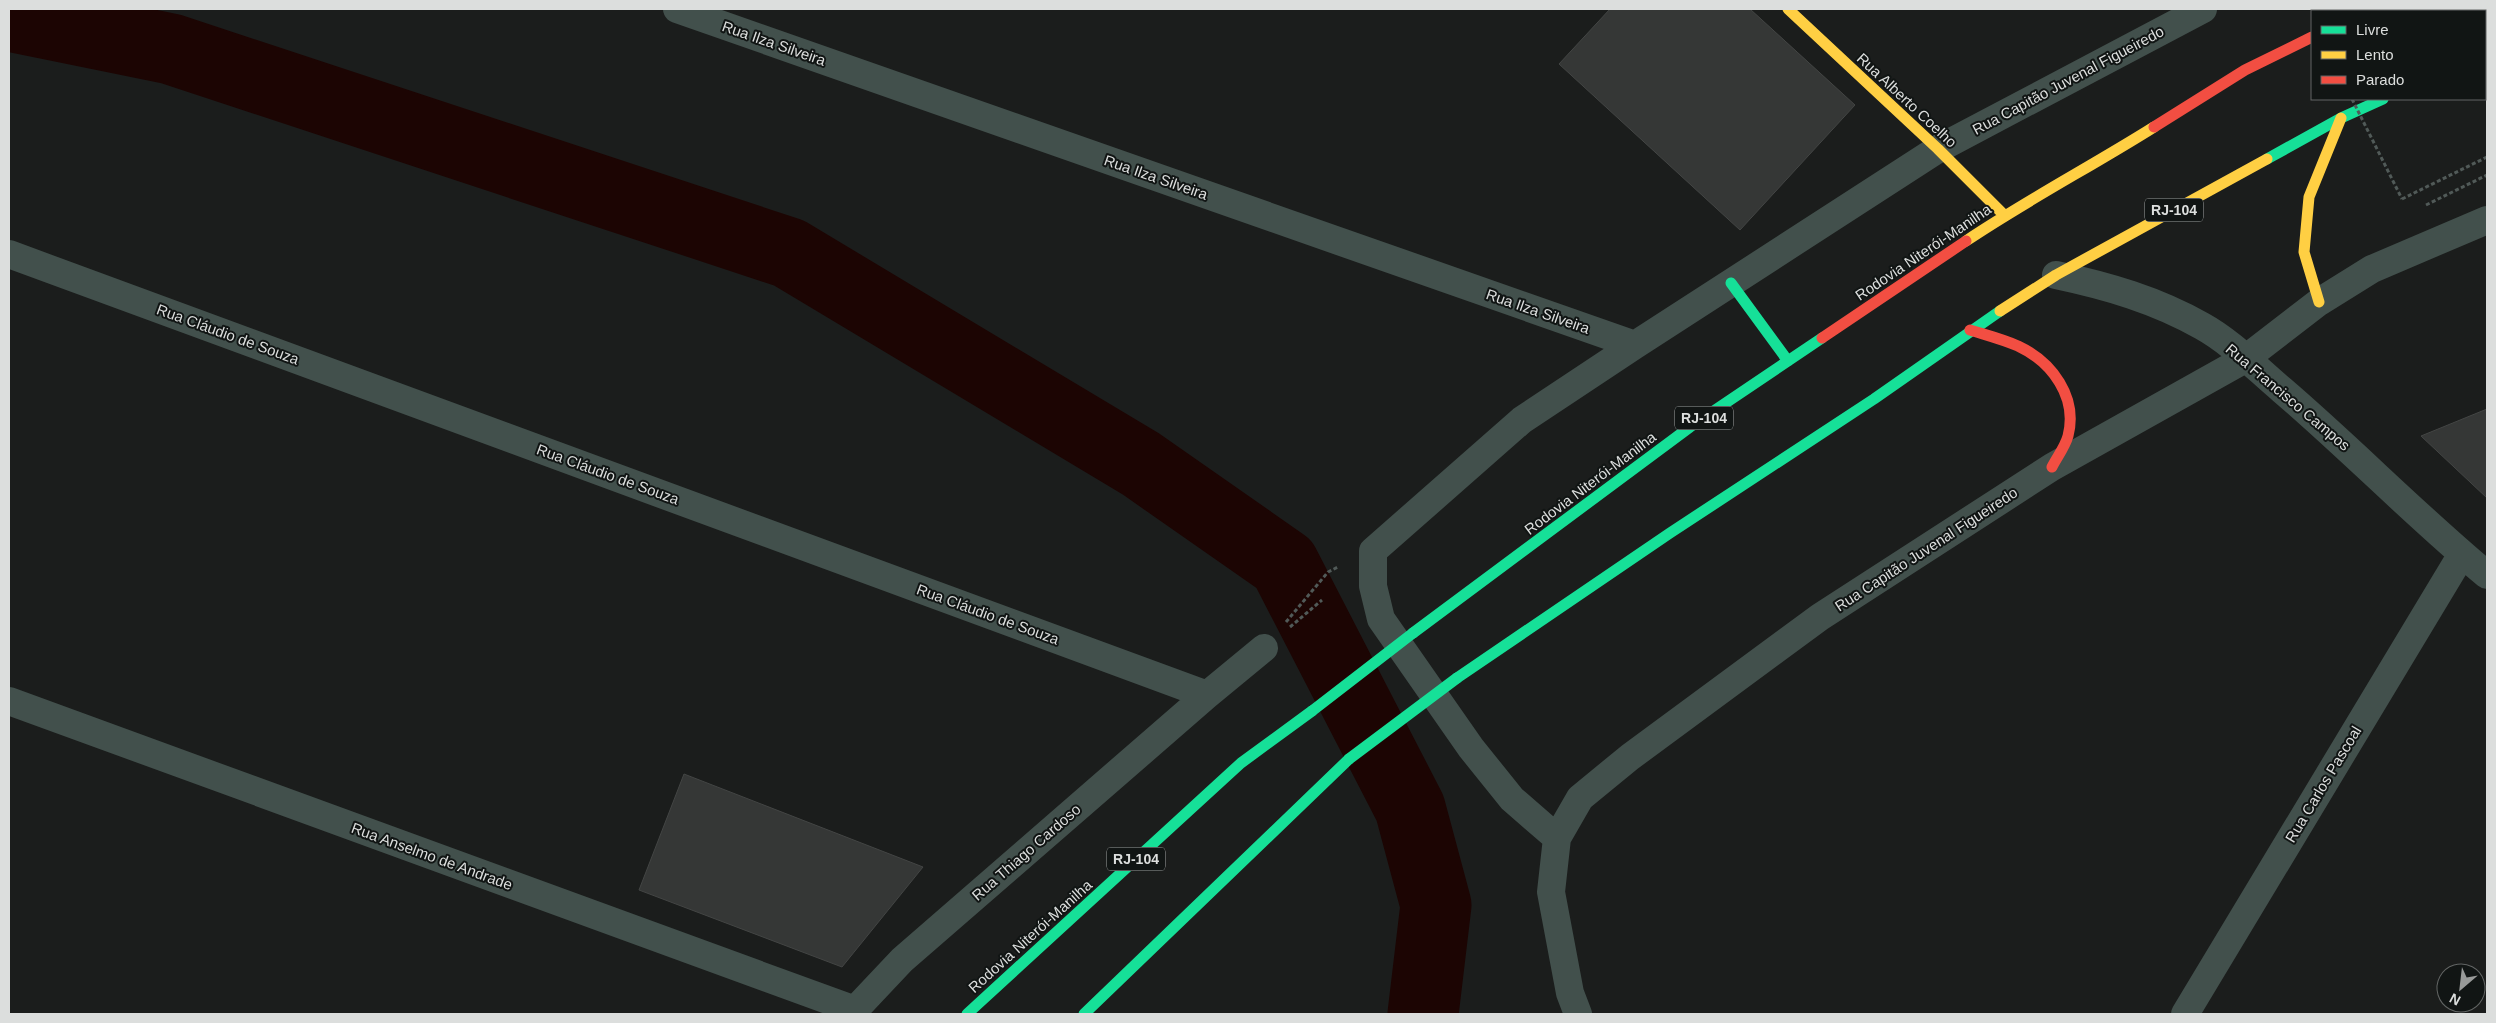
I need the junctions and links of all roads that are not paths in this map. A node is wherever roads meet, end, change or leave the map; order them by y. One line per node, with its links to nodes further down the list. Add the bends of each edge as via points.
1 (677, 9): 15 (street, Rua Ilza Silveira)
2 (1788, 9): 7 (main road, Rua Alberto Coelho)
3 (2203, 9): 7 (street, Rua Capitão Juvenal Figueiredo)
4 (2311, 37): 8 (main road, Rodovia Niterói-Manilha / RJ-104, via 2245,70)
5 (2381, 100): 6 (main road, RJ-104)
6 (2341, 118): 11 (main road, RJ-104); 13 (main road, via 2309,197 2304,252)
7 (1938, 149): 8 (main road, Rua Alberto Coelho); 12 (street, Rua Capitão Juvenal Figueiredo)
8 (2004, 216): 17 (main road, Rodovia Niterói-Manilha / RJ-104)
9 (2487, 220): 13 (street, Rua Capitão Juvenal Figueiredo, via 2372,269)
10 (9, 254): 22 (street, Rua Cláudio de Souza)
11 (2056, 275): 14 (main road, RJ-104); 16 (street, Rua Francisco Campos, via 2148,299 2203,327)
12 (1731, 283): 15 (street, Rua Capitão Juvenal Figueiredo); 17 (main road)
13 (2319, 302): 16 (street, Rua Capitão Juvenal Figueiredo)
14 (1970, 330): 18 (main road, via 2023,348 2046,363 2065,389 2072,412 2068,437); 27 (main road, RJ-104, bridge, via 1874,399 1457,678 1349,759)
15 (1635, 345): 24 (street, Rua Capitão Juvenal Figueiredo, via 1522,420 1373,551 1373,586 1381,619 1471,748 1512,799)
16 (2245, 358): 18 (street, Rua Capitão Juvenal Figueiredo); 19 (street, Rua Francisco Campos, via 2338,438)
17 (1788, 361): 26 (main road, Rodovia Niterói-Manilha / RJ-104, bridge, via 1690,427 1241,763)
18 (2052, 467): 24 (street, Rua Capitão Juvenal Figueiredo, via 1820,617 1630,757 1580,798)
19 (2462, 554): 20 (street, Rua Francisco Campos); 29 (street, Rua Carlos Pascoal)
20 (2487, 575)
21 (1264, 648): 22 (street)
22 (1207, 695): 25 (street, Rua Thiago Cardoso, via 902,960)
23 (9, 701): 25 (street, Rua Anselmo de Andrade)
24 (1557, 838): 28 (street, Rua Capitão Juvenal Figueiredo, via 1551,892 1570,993)
25 (853, 1012)
26 (967, 1014)
27 (1084, 1014)
28 (1578, 1014)
29 (2185, 1014)

